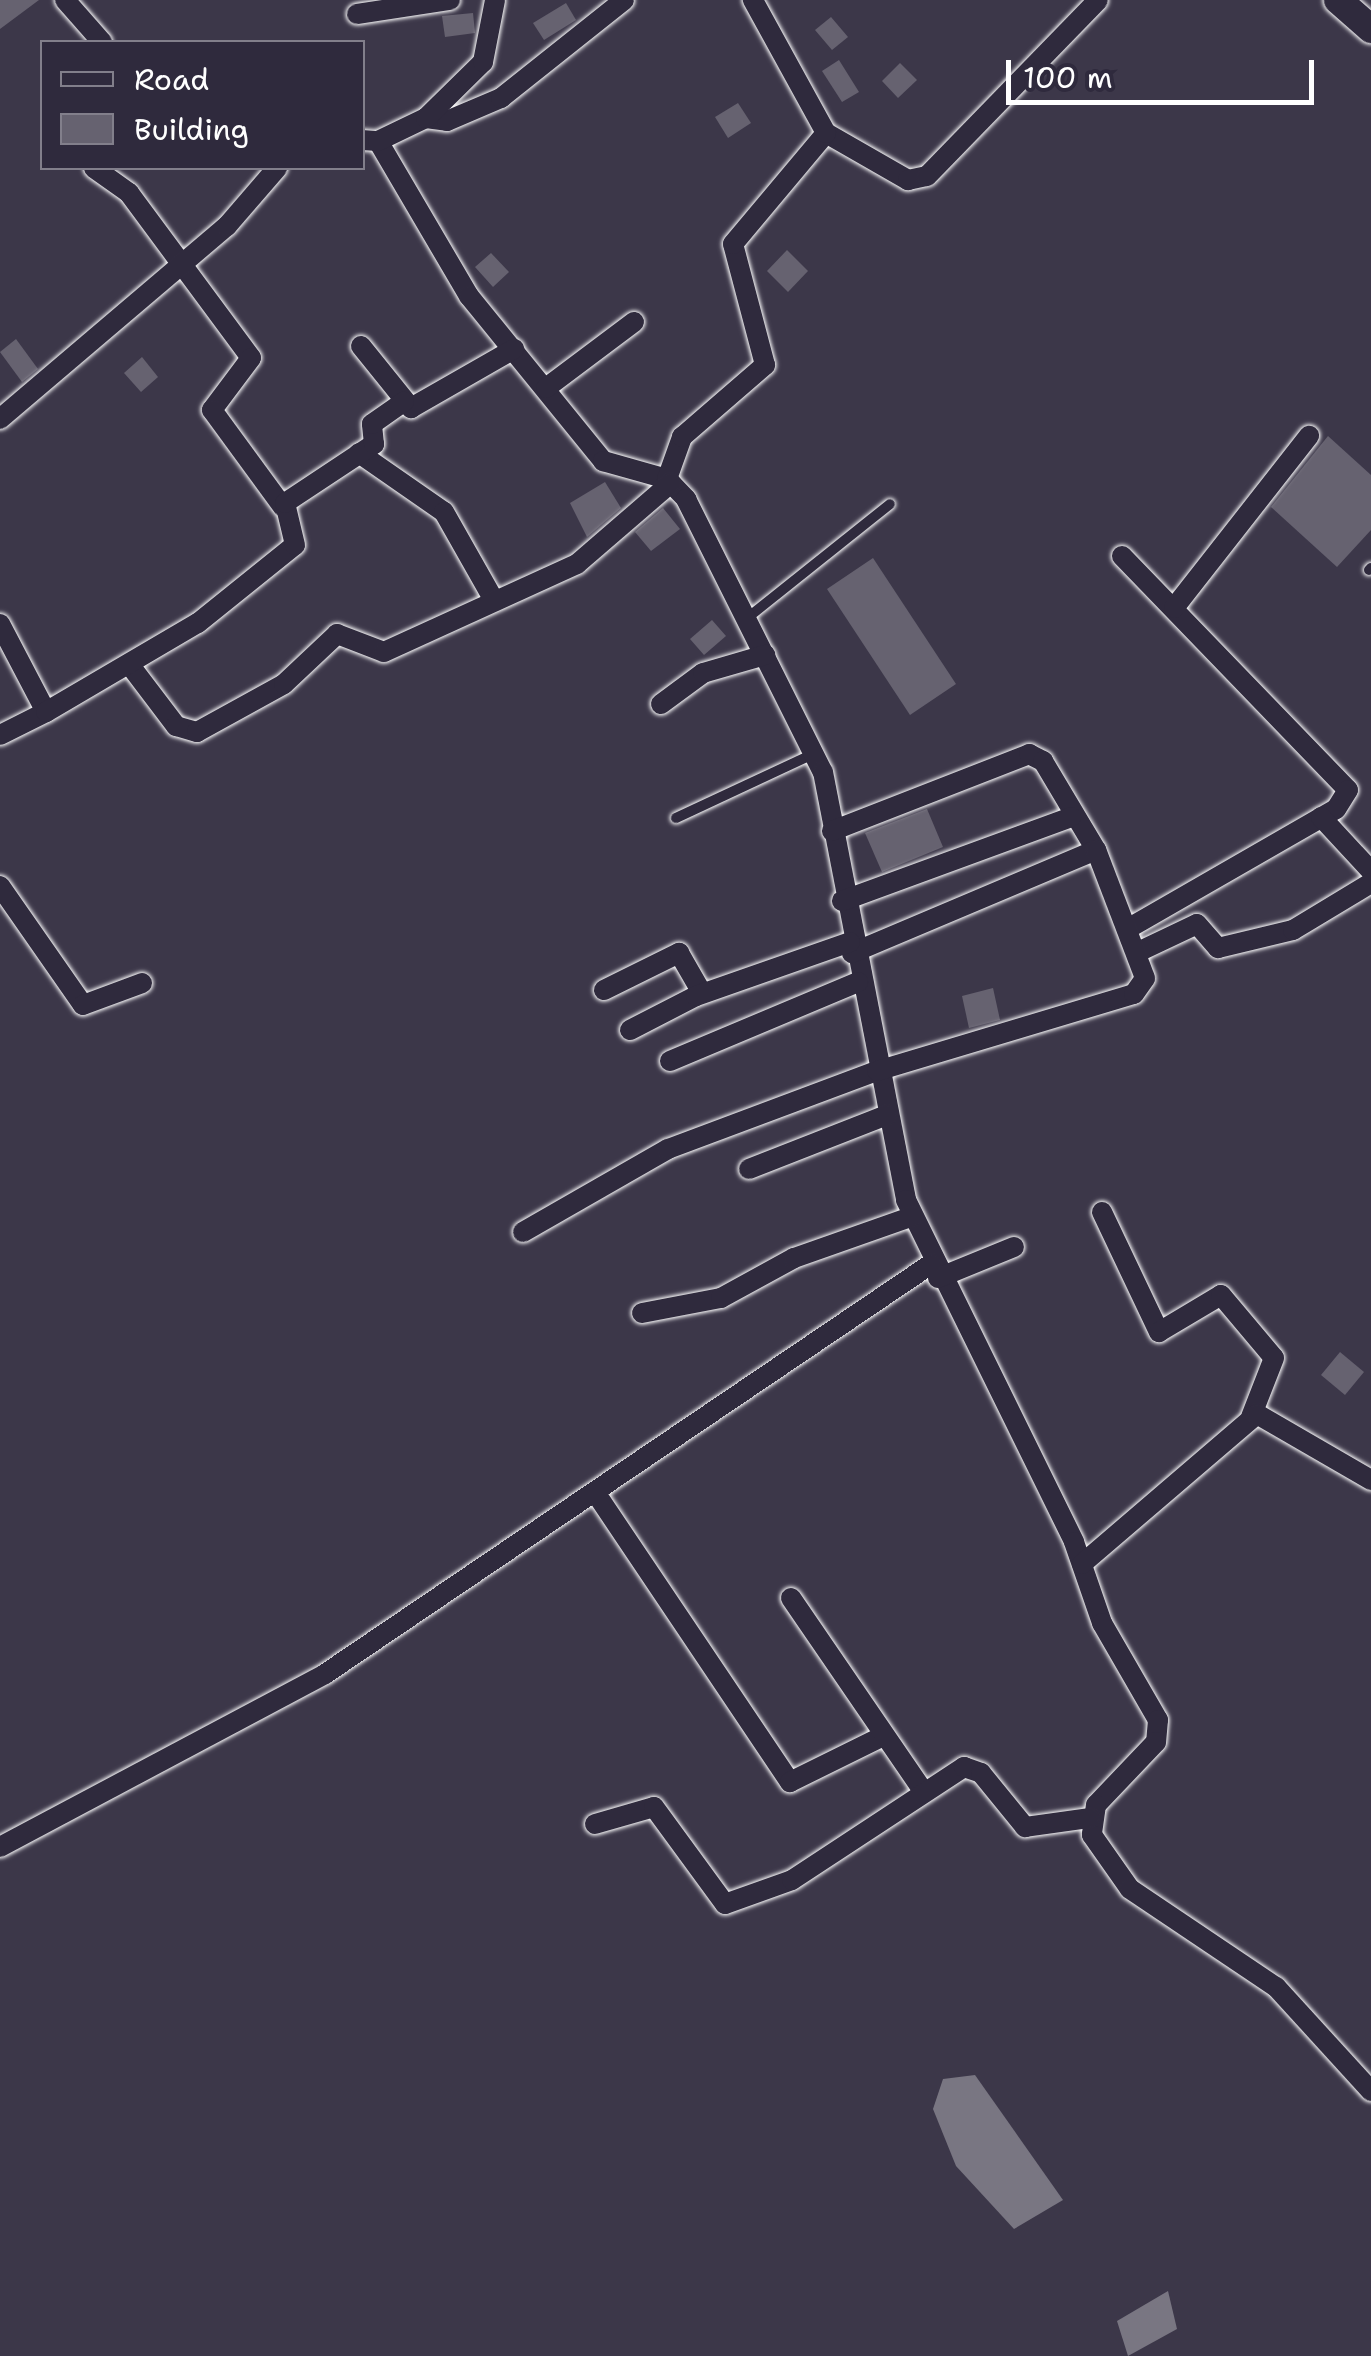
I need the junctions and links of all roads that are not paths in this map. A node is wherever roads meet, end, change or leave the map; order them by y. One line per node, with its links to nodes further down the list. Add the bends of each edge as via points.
1 (65, 0): 10 (street)
2 (450, 0): 8 (street)
3 (495, 0): 11 (street, via 483,62)
4 (624, 0): 11 (street, via 484,108)
5 (753, 0): 12 (street)
6 (1098, 0): 12 (street, via 926,176 908,180)
7 (1338, 0): 9 (street)
8 (358, 14)
9 (1371, 30)
10 (100, 40)
11 (426, 118): 13 (street)
12 (826, 133): 25 (street, via 733,244 765,365 682,437)
13 (370, 140): 19 (street, via 469,296)
14 (97, 170): 16 (street, via 129,194)
15 (275, 170): 16 (street)
16 (182, 266): 22 (street); 27 (street, via 250,358 212,410)
17 (634, 322): 20 (street)
18 (361, 346): 21 (street)
19 (514, 349): 20 (street); 21 (street, via 414,408)
20 (546, 388): 25 (street, via 603,461)
21 (404, 402): 24 (street, via 372,424 376,442)
22 (0, 418)
23 (1308, 436): 30 (street)
24 (359, 454): 27 (street); 29 (street, via 444,512)
25 (669, 481): 29 (street, via 586,560); 31 (street)
26 (890, 504): 31 (lane)
27 (283, 507): 34 (street, via 295,545 215,611)
28 (1122, 556): 30 (street)
29 (492, 597): 34 (street, via 380,653 336,634 284,684 190,733)
30 (1174, 608): 41 (street, via 1346,784 1344,803)
31 (745, 620): 33 (street)
32 (0, 624): 36 (street)
33 (765, 655): 35 (street, via 710,670); 38 (street)
34 (129, 664): 36 (street)
35 (661, 704)
36 (46, 712): 37 (street)
37 (0, 735)
38 (814, 754): 40 (lane); 42 (street)
39 (1071, 817): 42 (street, via 1043,761 1022,753); 43 (street); 47 (street)
40 (676, 818)
41 (1321, 818): 44 (street); 48 (street)
42 (832, 831): 47 (street)
43 (1096, 850): 48 (street); 49 (street)
44 (1371, 871)
45 (1371, 883): 50 (street, via 1293,930 1215,947 1198,924)
46 (0, 886): 52 (street, via 83,1005)
47 (842, 901): 49 (street)
48 (1129, 928): 50 (street)
49 (851, 947): 51 (street); 54 (street)
50 (1138, 952): 57 (street, via 1146,978 1134,994)
51 (858, 982): 56 (street); 57 (street)
52 (142, 983)
53 (604, 990): 54 (street, via 679,953)
54 (702, 994): 55 (street)
55 (630, 1030)
56 (670, 1061)
57 (877, 1071): 58 (street); 62 (street, via 668,1149)
58 (887, 1115): 59 (street); 61 (street)
59 (749, 1169)
60 (1102, 1212): 66 (street, via 1160,1332 1221,1296 1274,1358)
61 (913, 1216): 64 (street); 65 (street, via 794,1258 721,1298)
62 (523, 1232)
63 (1014, 1246): 64 (street)
64 (934, 1271): 68 (street); 69 (street)
65 (642, 1313)
66 (1251, 1417): 67 (street, via 1268,1415); 69 (street)
67 (1371, 1480)
68 (598, 1495): 71 (street, via 790,1782); 75 (street, via 265,1712)
69 (1082, 1564): 73 (street, via 1160,1732)
70 (790, 1598): 71 (street)
71 (883, 1736): 72 (street)
72 (924, 1792): 73 (street, via 970,1766 1025,1826); 74 (street, via 792,1880 725,1904 654,1807)
73 (1089, 1818): 76 (street, via 1130,1890 1276,1987)
74 (595, 1824)
75 (0, 1847)
76 (1371, 2091)

